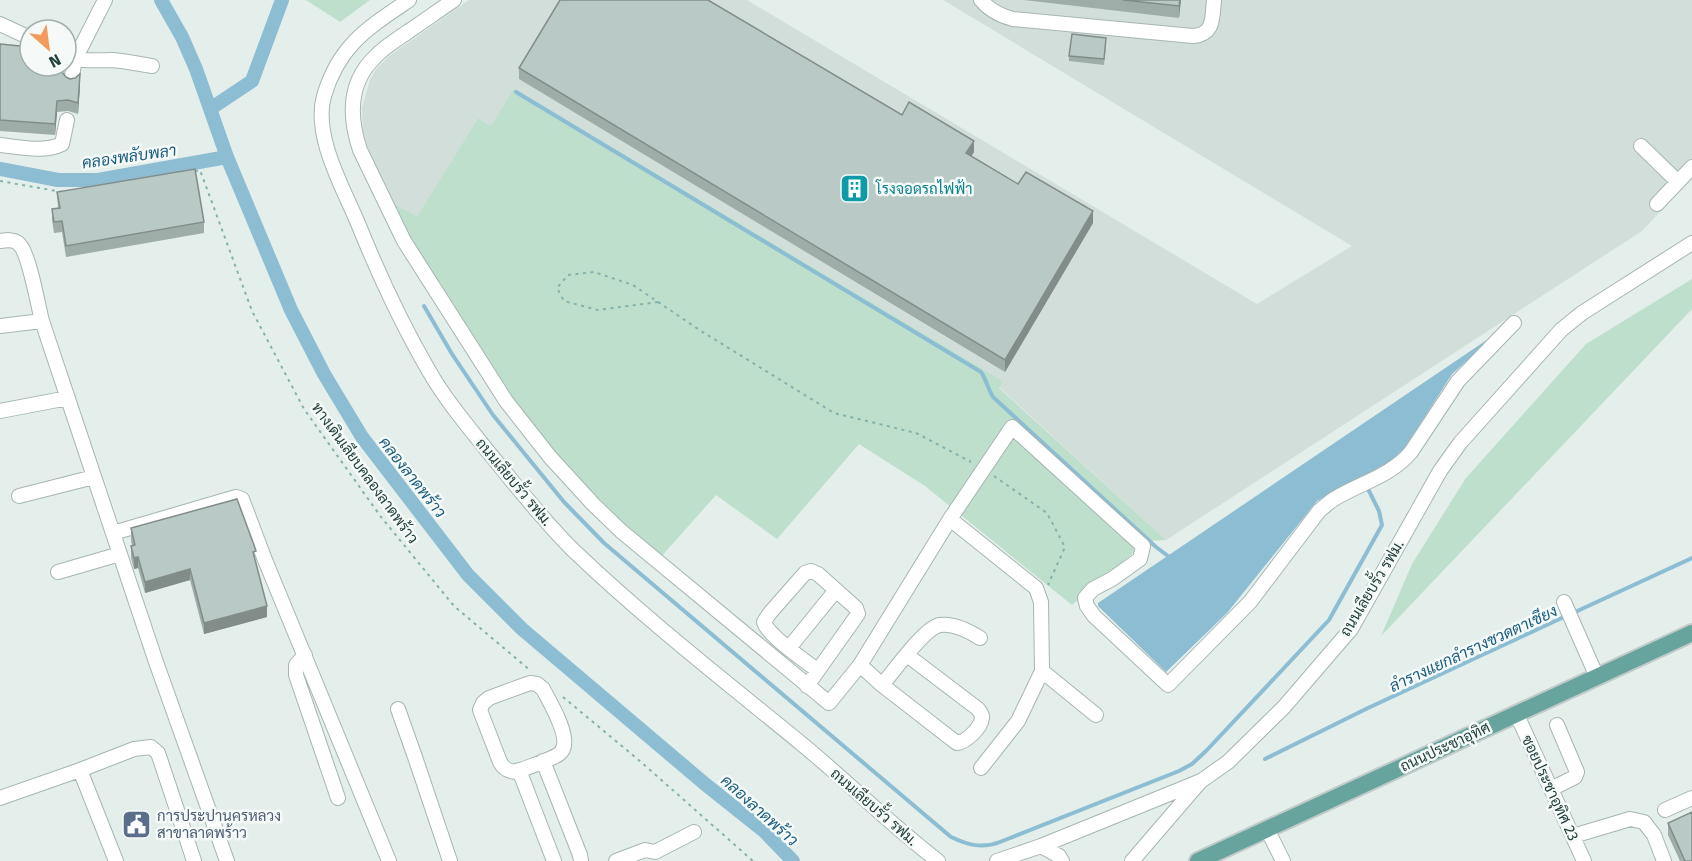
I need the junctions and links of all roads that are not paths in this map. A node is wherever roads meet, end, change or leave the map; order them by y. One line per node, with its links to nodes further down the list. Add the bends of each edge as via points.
1 (105, 0): 8 (street)
2 (408, 0): 71 (street, ถนนเลียบรั้ว รฟม., via 352,42 323,99 323,120 325,143 384,285 430,372 518,489 571,547 686,650)
3 (454, 0): 44 (street, via 374,57 354,93 352,119 360,150 404,241 506,401 557,465 621,531)
4 (981, 0): 5 (street, via 998,14 1013,19 1200,36 1210,28)
5 (1214, 0)
6 (0, 24): 7 (street)
7 (18, 32)
8 (78, 44)
9 (78, 58): 10 (street)
10 (152, 66)
11 (71, 78): 12 (street)
12 (71, 81)
13 (67, 120): 14 (street, via 62,144 55,147)
14 (0, 145)
15 (1641, 146): 17 (street)
16 (1692, 167): 17 (street)
17 (1678, 182): 18 (street)
18 (1657, 204)
19 (0, 241): 21 (street, via 17,242 22,248)
20 (1692, 243): 53 (street, ถนนเลียบรั้ว รฟม., via 1561,330 1460,443 1440,471 1351,629 1284,707 1228,762)
21 (42, 321): 23 (street); 24 (street)
22 (1514, 323): 28 (street, via 1458,381 1412,452 1319,511 1250,602 1168,685 1087,606 1086,598 1093,589 1140,559 1143,546 1012,427)
23 (0, 326)
24 (68, 398): 25 (street); 26 (street)
25 (0, 411)
26 (94, 477): 27 (street); 29 (street)
27 (19, 496)
28 (950, 519): 39 (street); 41 (street, via 1035,588 1041,602)
29 (113, 533): 30 (street); 37 (street, via 240,497)
30 (120, 554): 31 (street); 65 (street)
31 (58, 572)
32 (836, 590): 36 (street); 36 (street, via 818,574 805,573 769,614 765,626); 40 (street, via 858,614)
33 (1568, 610): 42 (street)
34 (1692, 633): 42 (main road, ถนนประชาอุทิศ)
35 (980, 638): 38 (street, via 966,630 938,625 924,634)
36 (789, 648): 40 (street)
37 (305, 655): 56 (street, via 296,665 296,675); 66 (street)
38 (907, 655): 43 (street); 43 (street, via 978,709 982,720 972,735 957,743)
39 (860, 665): 43 (street); 44 (street, via 829,703)
40 (817, 670): 44 (street)
41 (1042, 671): 46 (street); 50 (street, via 1018,721)
42 (1597, 677): 47 (main road, ถนนประชาอุทิศ)
43 (882, 685)
44 (807, 686)
45 (398, 710): 67 (street)
46 (1096, 715)
47 (1517, 715): 54 (street, ซอยประชาอุทิศ 23); 59 (main road, ถนนประชาอุทิศ)
48 (1557, 725): 54 (street, via 1577,772 1575,777)
49 (543, 761): 52 (street); 52 (street, via 559,754 565,745 565,735 543,689 530,683 489,698 480,710 502,767); 69 (street)
50 (981, 768)
51 (80, 770): 55 (street); 63 (street); 64 (street, via 134,749 151,747 158,753)
52 (519, 770): 68 (street)
53 (1201, 781): 62 (street, ถนนเลียบรั้ว รฟม.); 74 (street)
54 (1551, 789): 61 (street, ซอยประชาอุทิศ 23)
55 (0, 798)
56 (338, 798)
57 (1692, 798): 58 (street)
58 (1665, 810)
59 (1267, 829): 75 (main road, ถนนประชาอุทิศ); 76 (street)
60 (694, 832): 70 (street, via 655,852 645,850)
61 (1573, 836): 77 (street, ซอยประชาอุทิศ 23); 78 (street, via 1630,819 1644,822)
62 (1041, 846): 72 (street, ถนนเลียบรั้ว รฟม.); 73 (street)
63 (116, 861)
64 (194, 861)
65 (227, 861)
66 (389, 861)
67 (450, 861)
68 (554, 861)
69 (580, 861)
70 (616, 861)
71 (938, 861)
72 (997, 861)
73 (1062, 861)
74 (1132, 861)
75 (1198, 861)
76 (1283, 861)
77 (1584, 861)
78 (1664, 861)

